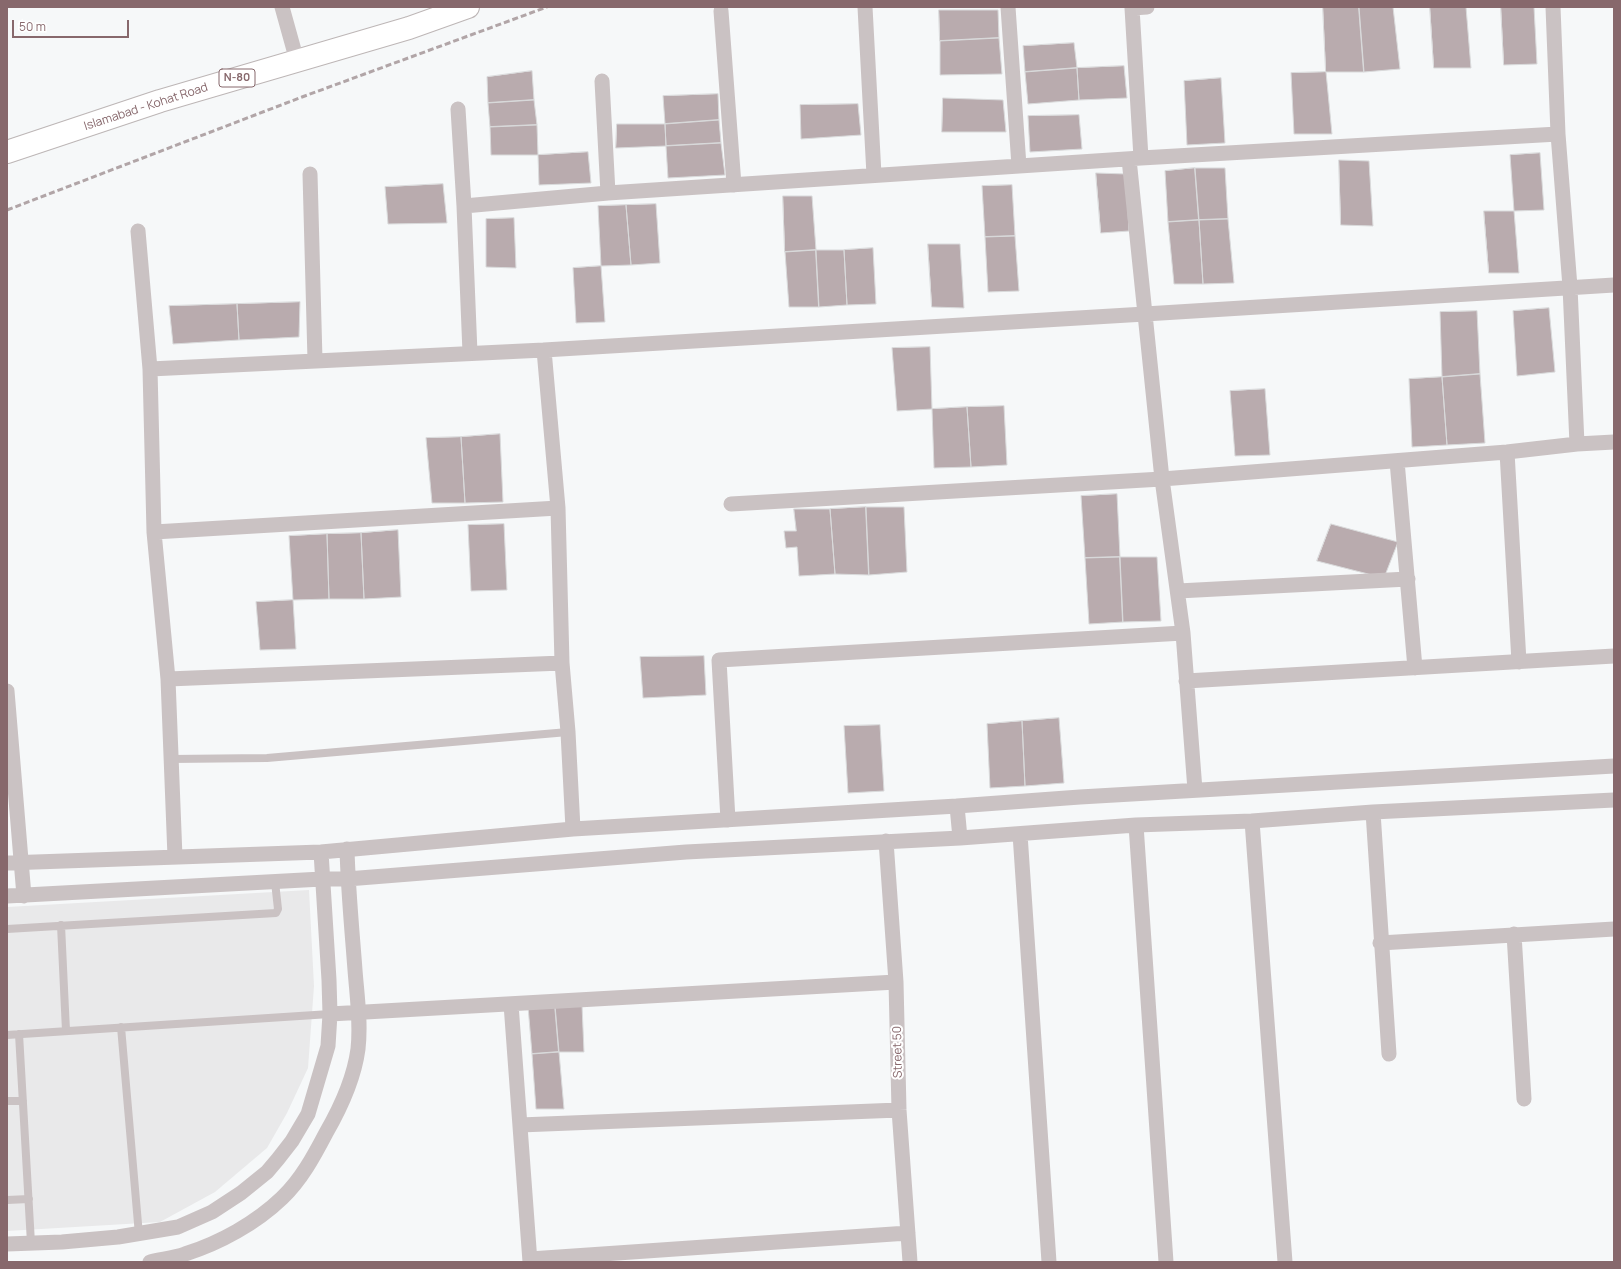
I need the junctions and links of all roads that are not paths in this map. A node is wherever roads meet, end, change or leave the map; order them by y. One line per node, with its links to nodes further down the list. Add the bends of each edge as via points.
1 (282, 7): 9 (street)
2 (468, 7): 9 (highway, Islamabad - Kohat Road / N-80, via 409,28)
3 (865, 7): 17 (street)
4 (1008, 7): 15 (street)
5 (1147, 7): 7 (street)
6 (1553, 7): 12 (street)
7 (1132, 8): 14 (street)
8 (721, 11): 18 (street)
9 (296, 61): 13 (highway, Islamabad - Kohat Road / N-80, via 160,101)
10 (602, 81): 19 (street)
11 (458, 109): 20 (street)
12 (1558, 134): 14 (street); 23 (street)
13 (7, 152)
14 (1135, 158): 15 (street); 24 (street)
15 (1020, 166): 17 (street)
16 (310, 174): 27 (street)
17 (874, 175): 18 (street)
18 (734, 184): 19 (street)
19 (608, 193): 20 (street)
20 (464, 206): 26 (street)
21 (138, 231): 28 (street)
22 (1614, 285): 23 (street)
23 (1570, 287): 24 (street); 30 (street)
24 (1145, 314): 25 (street); 33 (street)
25 (544, 350): 26 (street); 35 (street)
26 (470, 353): 27 (street)
27 (315, 360): 28 (street)
28 (150, 369): 36 (street)
29 (1614, 442): 30 (street)
30 (1577, 444): 31 (street)
31 (1507, 452): 32 (street); 41 (street)
32 (1397, 461): 33 (street); 37 (street)
33 (1162, 479): 34 (street); 38 (street)
34 (731, 504)
35 (558, 508): 36 (street); 42 (street)
36 (154, 532): 44 (street)
37 (1408, 579): 38 (street); 43 (street)
38 (1178, 591): 39 (street)
39 (1183, 633): 45 (street); 54 (street, via 718,660)
40 (1614, 656): 41 (street)
41 (1519, 662): 43 (street)
42 (562, 663): 44 (street); 47 (street)
43 (1415, 668): 45 (street)
44 (168, 679): 48 (street)
45 (1186, 681): 50 (street)
46 (7, 691): 64 (street)
47 (568, 732): 48 (lane, via 267,758); 57 (street)
48 (171, 759): 63 (street)
49 (1614, 766): 50 (street)
50 (1195, 790): 52 (street)
51 (1614, 800): 53 (street)
52 (957, 806): 54 (street); 59 (street)
53 (1373, 812): 55 (street); 74 (street)
54 (728, 820): 57 (street)
55 (1252, 821): 56 (street); 100 (street)
56 (1136, 825): 58 (street); 99 (street)
57 (573, 829): 61 (street)
58 (1020, 834): 59 (street); 98 (street)
59 (960, 838): 60 (street)
60 (886, 841): 66 (street, via 686,852); 75 (street, Street 50)
61 (346, 849): 62 (street); 66 (street)
62 (321, 852): 63 (street); 65 (street)
63 (175, 858): 64 (street)
64 (14, 863): 69 (street)
65 (322, 878): 66 (street); 67 (street); 78 (street)
66 (348, 879): 77 (street)
67 (275, 882): 69 (street); 70 (lane, via 278,909 276,913)
68 (7, 896): 69 (street)
69 (24, 896)
70 (61, 925): 71 (lane); 80 (lane)
71 (7, 929)
72 (1614, 929): 73 (street)
73 (1514, 934): 74 (street); 84 (street)
74 (1380, 943): 83 (street)
75 (896, 982): 76 (street); 87 (street, Street 50)
76 (511, 1004): 77 (street); 88 (street)
77 (359, 1013): 78 (street); 96 (street, via 358,1048 350,1084 314,1155 286,1193 258,1218 222,1238 185,1254)
78 (330, 1014): 79 (lane); 92 (street, via 328,1046 308,1114 292,1141 268,1172 212,1212 178,1227)
79 (121, 1027): 80 (lane); 92 (lane)
80 (66, 1031): 81 (lane)
81 (19, 1034): 82 (lane); 86 (lane)
82 (7, 1035)
83 (1389, 1054)
84 (1524, 1099)
85 (7, 1101): 86 (lane)
86 (23, 1101): 89 (lane)
87 (899, 1110): 88 (street); 91 (street, Street 50)
88 (520, 1125): 95 (street)
89 (29, 1199): 90 (lane); 93 (lane)
90 (7, 1200)
91 (908, 1233): 95 (street); 97 (street, Street 50)
92 (139, 1235): 93 (street)
93 (31, 1243): 94 (street)
94 (7, 1244)
95 (530, 1260)
96 (150, 1262)
97 (910, 1262)
98 (1050, 1262)
99 (1166, 1262)
100 (1285, 1262)

